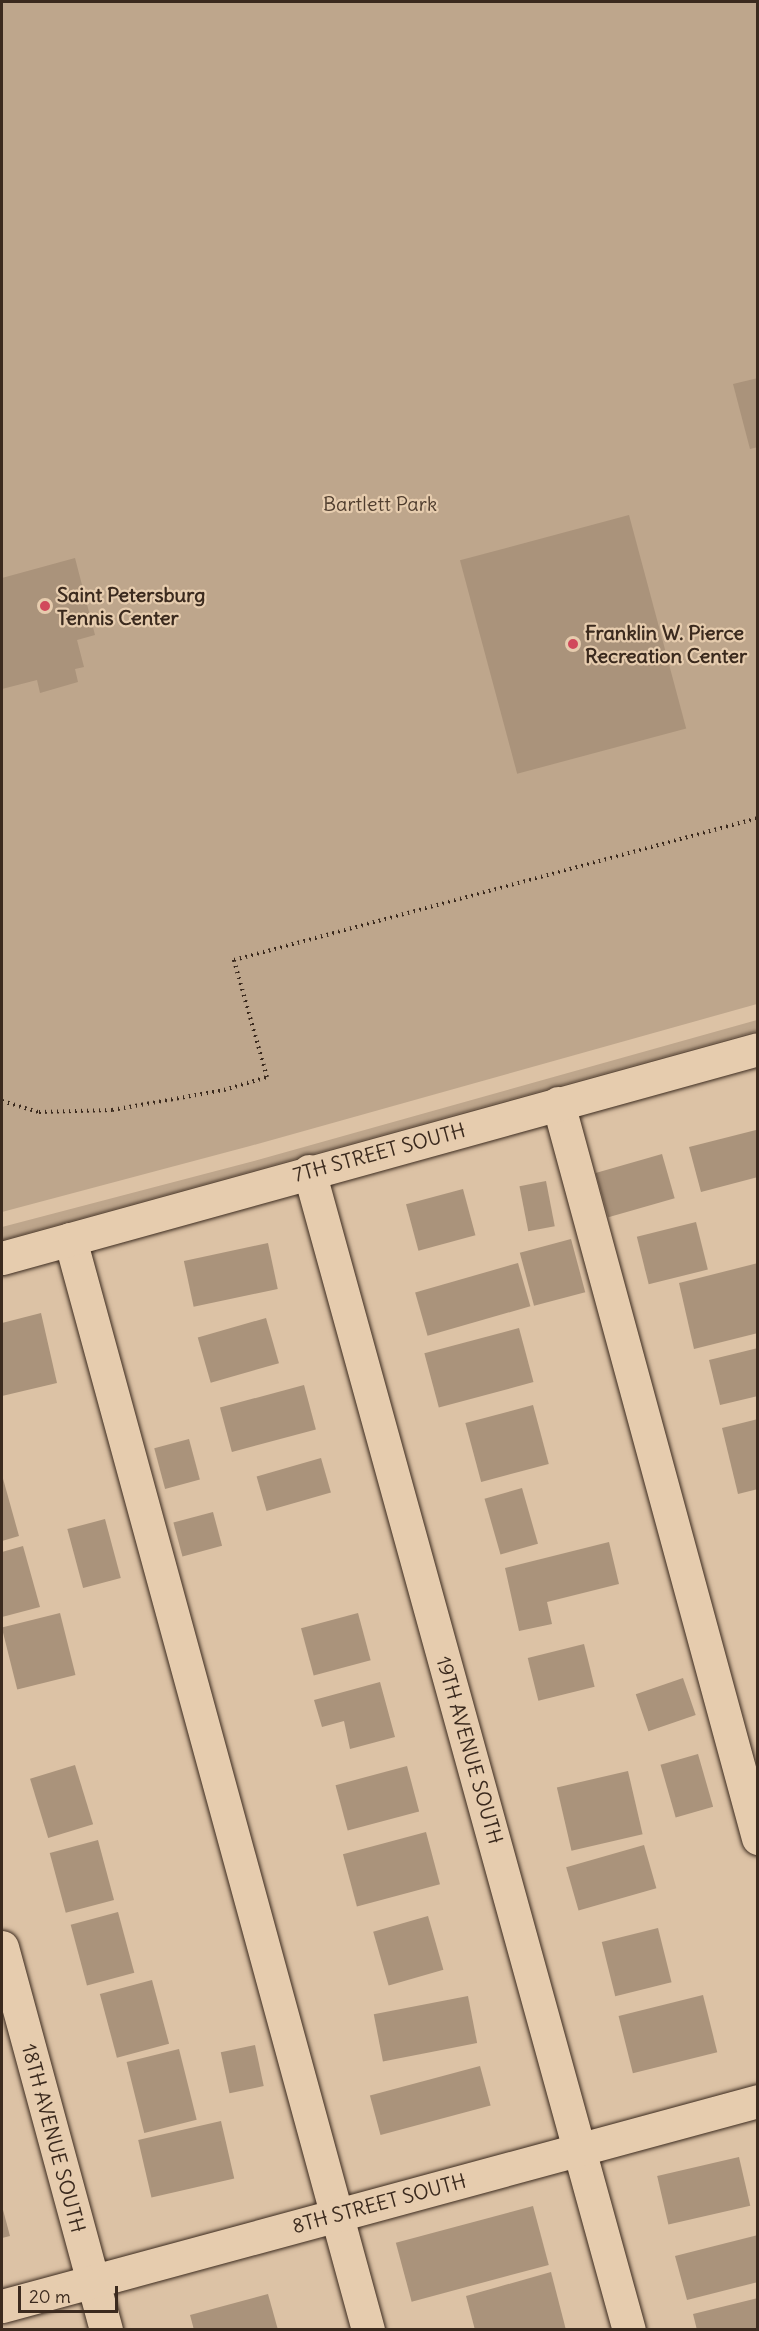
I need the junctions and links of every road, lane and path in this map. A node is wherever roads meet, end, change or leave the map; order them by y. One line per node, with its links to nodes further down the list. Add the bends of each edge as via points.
1 (758, 818): 3 (path, via 234,960 267,1077 178,1100 112,1110 39,1112)
2 (758, 1048): 4 (street, 7TH STREET SOUTH)
3 (3, 1102)
4 (558, 1103): 5 (street, 7TH STREET SOUTH); 8 (street)
5 (309, 1172): 6 (street, 7TH STREET SOUTH); 11 (street, 19TH AVENUE SOUTH)
6 (70, 1239): 7 (street, 7TH STREET SOUTH); 12 (street)
7 (2, 1258)
8 (758, 1838)
9 (2, 1947): 13 (street, 18TH AVENUE SOUTH)
10 (758, 2102): 11 (street, 8TH STREET SOUTH)
11 (581, 2150): 12 (street, 8TH STREET SOUTH); 17 (street, 19TH AVENUE SOUTH)
12 (338, 2214): 13 (street, 8TH STREET SOUTH); 16 (street)
13 (92, 2280): 14 (street, 8TH STREET SOUTH); 15 (street, 18TH AVENUE SOUTH)
14 (2, 2306)
15 (106, 2330)
16 (368, 2330)
17 (629, 2330)

